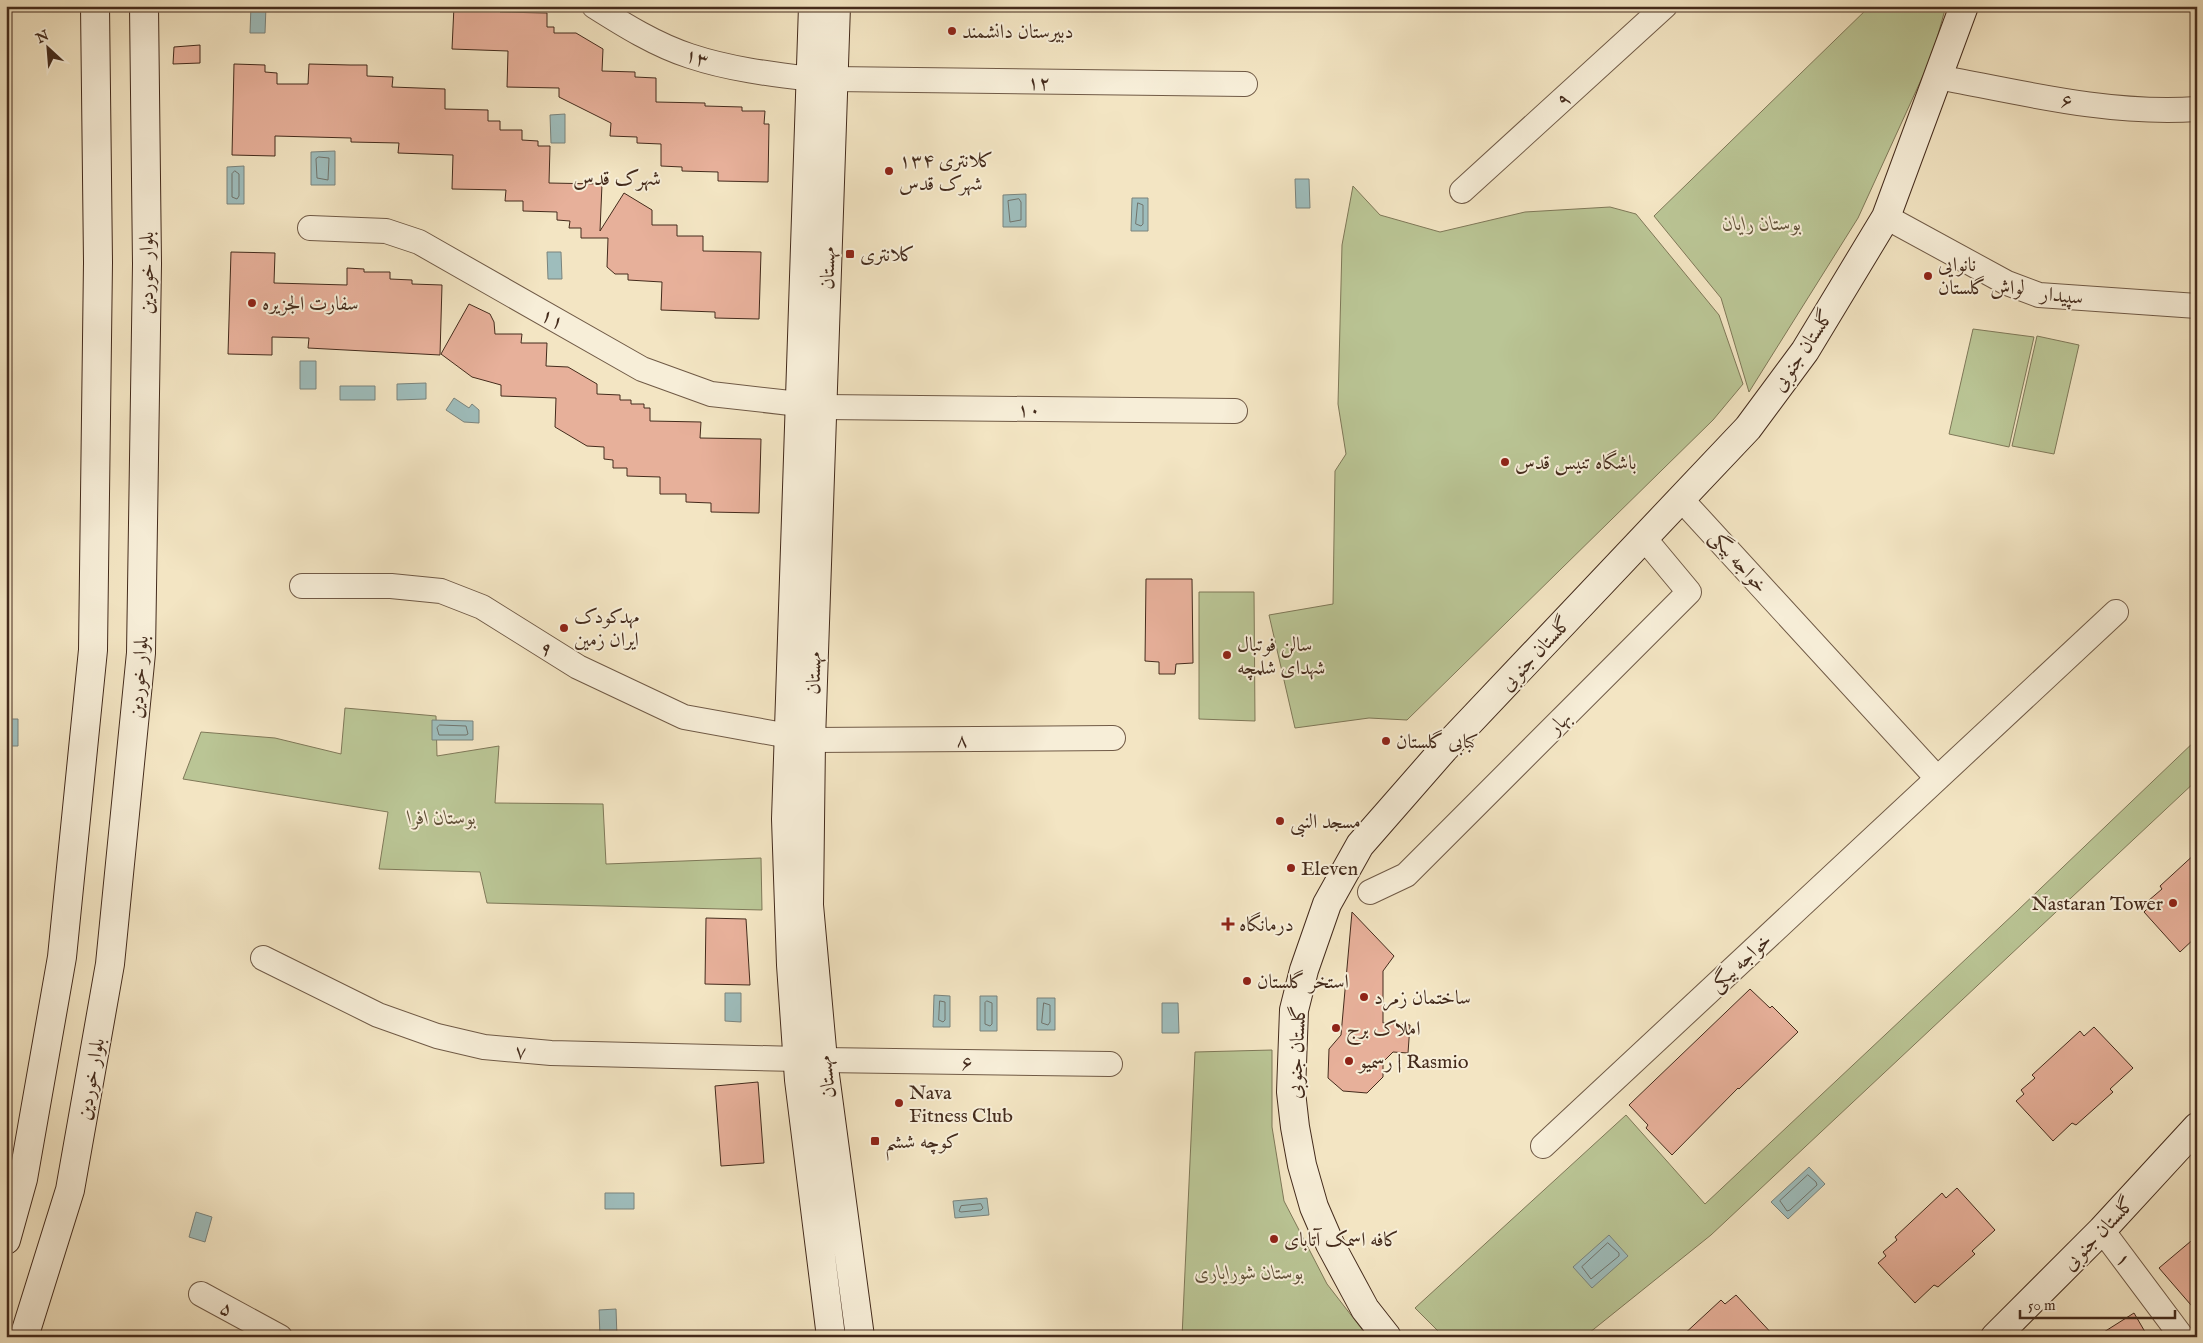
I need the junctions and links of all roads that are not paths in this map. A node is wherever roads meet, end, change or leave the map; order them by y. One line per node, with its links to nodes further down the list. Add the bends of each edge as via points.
1 (95, 6): 32 (street, via 98,262 93,650 62,957 23,1179)
2 (144, 6): 34 (street, بلوار خوردین, via 147,264 141,653 110,964 70,1190)
3 (594, 6): 9 (street, ۱۳, via 631,29 687,55 740,70)
4 (813, 6): 9 (street)
5 (836, 6): 9 (street, مهستان)
6 (1665, 6): 12 (street, ۹)
7 (1964, 6): 8 (street, گلستان جنوبی)
8 (1938, 77): 11 (street, ۶, via 2102,107); 13 (street, گلستان جنوبی)
9 (822, 79): 10 (street, ۱۲); 16 (street, مهستان)
10 (1245, 84)
11 (2197, 110)
12 (1462, 191)
13 (1886, 217): 15 (street, سپیدار, via 2006,283 2039,295); 18 (street, گلستان جنوبی, via 1805,351 1748,428)
14 (310, 228): 16 (street, ۱۱, via 386,232 419,242 642,369 711,394)
15 (2197, 306)
16 (811, 406): 17 (street, ۱۰); 22 (street, مهستان)
17 (1235, 410)
18 (1682, 499): 19 (street, گلستان جنوبی); 24 (street, خواجه بیگی)
19 (1644, 538): 25 (street, بهار, via 1689,592 1406,875); 38 (street, گلستان جنوبی, via 1444,748 1360,845 1326,904 1304,970 1294,1010 1291,1092 1302,1165 1314,1207 1330,1244 1365,1309)
20 (302, 586): 22 (street, ۹, via 391,586 441,591 482,607 578,667 684,717)
21 (2116, 612): 24 (street, خواجه بیگی)
22 (800, 738): 23 (street, ۸); 27 (street, مهستان, via 809,905)
23 (1113, 738)
24 (1937, 778): 30 (street, خواجه بیگی)
25 (1370, 892)
26 (263, 958): 27 (street, ۷, via 378,1015 437,1036 484,1047 535,1053)
27 (811, 1060): 28 (street, ۶); 36 (street); 37 (street, مهستان)
28 (1110, 1064)
29 (2197, 1126): 31 (street, گلستان جنوبی)
30 (1543, 1146)
31 (2102, 1230): 39 (street, گلستان جنوبی); 40 (street, ۱)
32 (6, 1240)
33 (201, 1294): 35 (street, ۵)
34 (24, 1337)
35 (280, 1337)
36 (831, 1337)
37 (860, 1337)
38 (1387, 1337)
39 (1995, 1337)
40 (2182, 1337)

